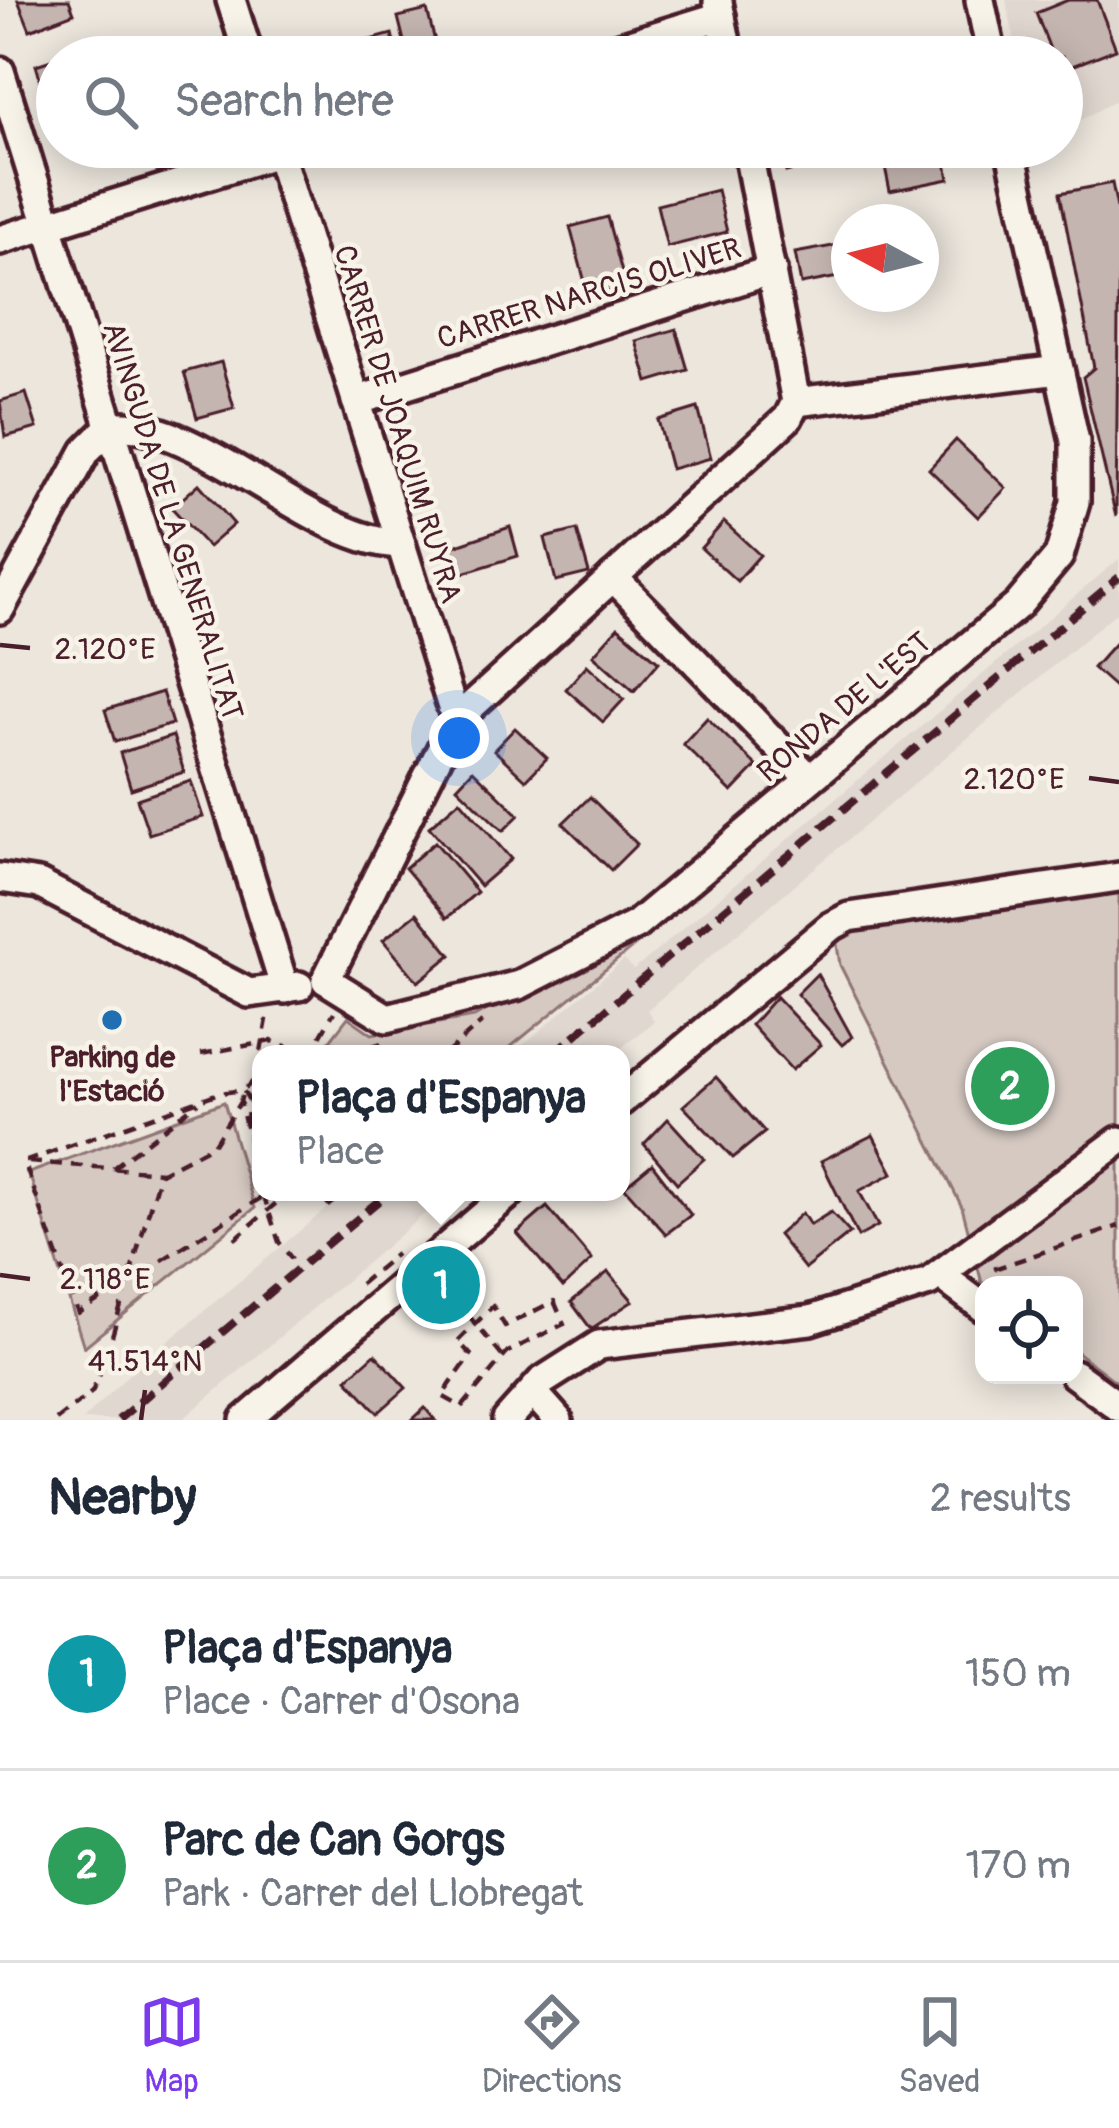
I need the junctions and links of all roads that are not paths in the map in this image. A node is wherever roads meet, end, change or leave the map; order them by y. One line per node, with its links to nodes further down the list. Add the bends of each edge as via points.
1 (231, 0): 4 (street)
2 (980, 0): 6 (street)
3 (719, 8): 5 (street)
4 (242, 36)
5 (644, 36)
6 (988, 36)
7 (0, 71): 12 (street, AVINGUDA DE LA GENERALITAT)
8 (225, 168): 12 (street)
9 (289, 168): 16 (street, CARRER DE JOAQUIM RUYRA)
10 (751, 168): 14 (street)
11 (1015, 168): 15 (street, RONDA DE L'EST)
12 (48, 225): 13 (street); 18 (street, AVINGUDA DE LA GENERALITAT)
13 (0, 240)
14 (772, 270): 16 (street, CARRER NARCIS OLIVER); 17 (street)
15 (1058, 370): 17 (street); 23 (street, RONDA DE L'EST, via 1075,441 1076,502 1059,556 1018,605)
16 (356, 401): 19 (street, CARRER DE JOAQUIM RUYRA)
17 (796, 402): 20 (street, via 788,418)
18 (110, 427): 19 (street, via 157,432 361,536); 21 (street, via 86,451); 26 (street, AVINGUDA DE LA GENERALITAT)
19 (401, 544): 22 (street, CARRER DE JOAQUIM RUYRA)
20 (613, 577): 22 (street); 23 (street)
21 (0, 609)
22 (456, 720): 27 (street)
23 (808, 777): 27 (street, RONDA DE L'EST, via 637,925 519,985 386,1018)
24 (1, 875): 26 (street, via 39,884 249,992)
25 (1119, 877): 28 (street, via 849,917)
26 (285, 989): 27 (street)
27 (332, 993)
28 (630, 1094)
29 (1119, 1141): 31 (street)
30 (502, 1201): 36 (street)
31 (940, 1275): 32 (street); 34 (street, via 810,1320 599,1345)
32 (975, 1301)
33 (1083, 1381): 35 (street)
34 (534, 1394): 37 (street); 38 (street)
35 (1119, 1407)
36 (245, 1420)
37 (507, 1420)
38 (559, 1420)

